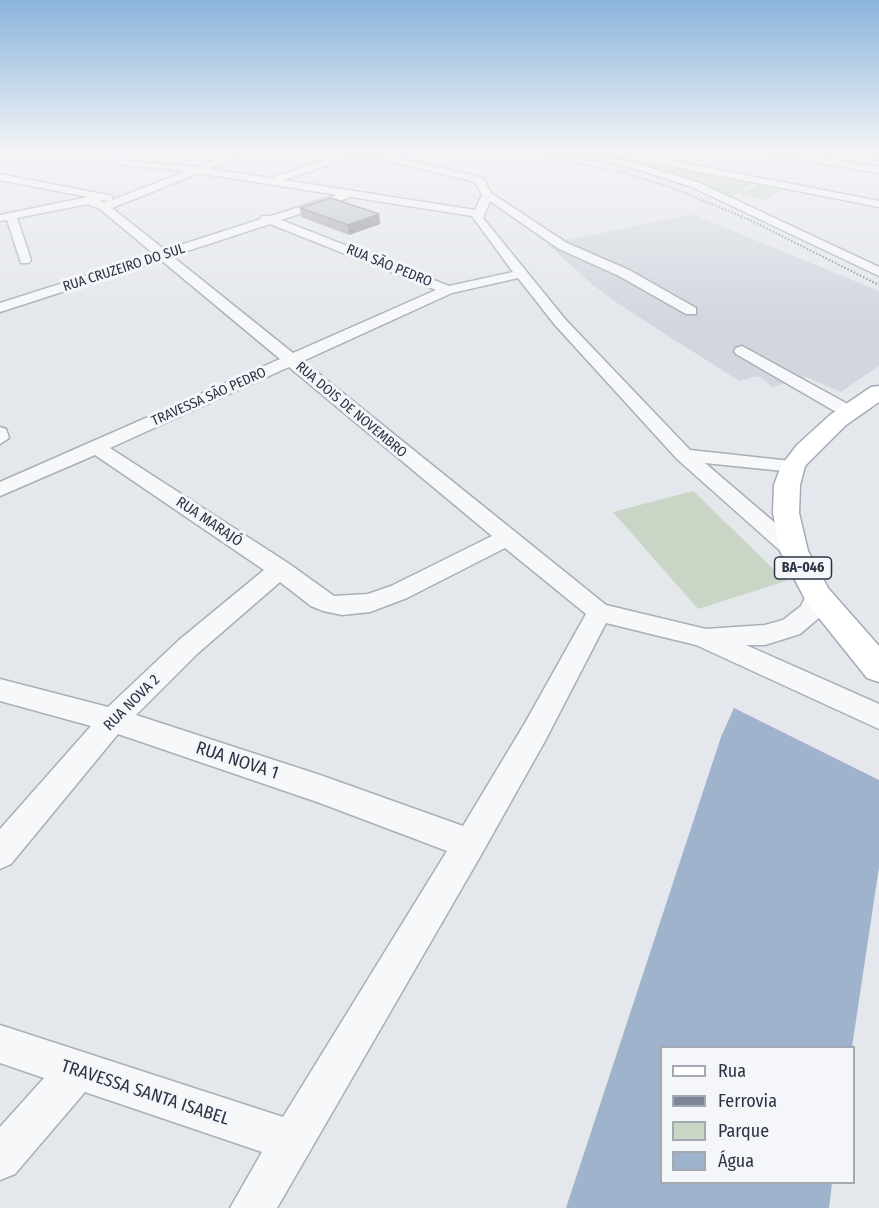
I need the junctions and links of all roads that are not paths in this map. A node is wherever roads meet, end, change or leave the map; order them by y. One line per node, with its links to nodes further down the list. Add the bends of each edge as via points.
1 (65, 207): 9 (street)
2 (111, 207): 11 (street, RUA DOIS DE NOVEMBRO)
3 (300, 207): 10 (street, RUA CRUZEIRO DO SUL)
4 (424, 207): 8 (street)
5 (481, 207): 8 (street)
6 (505, 207): 19 (street, via 563,246 624,273)
7 (745, 207): 13 (street)
8 (477, 216): 14 (street)
9 (6, 217): 12 (street)
10 (267, 218): 11 (street, RUA CRUZEIRO DO SUL); 16 (street, RUA SÃO PEDRO)
11 (160, 253): 15 (street, RUA CRUZEIRO DO SUL); 21 (street, RUA DOIS DE NOVEMBRO)
12 (25, 260)
13 (879, 272)
14 (521, 274): 16 (street, TRAVESSA SÃO PEDRO); 27 (street, via 560,322)
15 (54, 288): 17 (street, RUA CRUZEIRO DO SUL); 18 (street, RUA CRUZEIRO DO SUL)
16 (448, 290): 21 (street, TRAVESSA SÃO PEDRO)
17 (0, 302)
18 (0, 308)
19 (691, 311)
20 (742, 351): 23 (street)
21 (291, 361): 26 (street, TRAVESSA SÃO PEDRO); 30 (street, RUA DOIS DE NOVEMBRO)
22 (879, 392): 23 (main road, BA-046)
23 (849, 412): 28 (main road, BA-046, via 805,450)
24 (0, 433): 25 (street)
25 (0, 438)
26 (97, 448): 29 (street, TRAVESSA SÃO PEDRO); 32 (street, RUA MARAJÓ)
27 (684, 455): 28 (street); 31 (street)
28 (793, 466): 31 (main road, BA-046, via 786,513)
29 (0, 490)
30 (507, 537): 32 (street, RUA MARAJÓ, via 428,580 370,603 342,606 319,600); 34 (street, RUA DOIS DE NOVEMBRO)
31 (794, 551): 33 (main road, BA-046)
32 (280, 569): 39 (street, RUA NOVA 2, via 188,647)
33 (817, 595): 35 (street, via 811,611 791,627 765,634); 36 (main road, BA-046)
34 (599, 612): 35 (street); 40 (street)
35 (702, 638): 38 (street)
36 (879, 669)
37 (0, 690): 39 (street, RUA NOVA 1)
38 (879, 717)
39 (113, 720): 40 (street, RUA NOVA 1); 41 (street, RUA NOVA 2)
40 (470, 844): 44 (street)
41 (0, 853)
42 (0, 1044): 43 (street, TRAVESSA SANTA ISABEL)
43 (77, 1071): 44 (street, TRAVESSA SANTA ISABEL); 45 (street)
44 (291, 1141): 46 (street)
45 (0, 1159)
46 (252, 1208)

